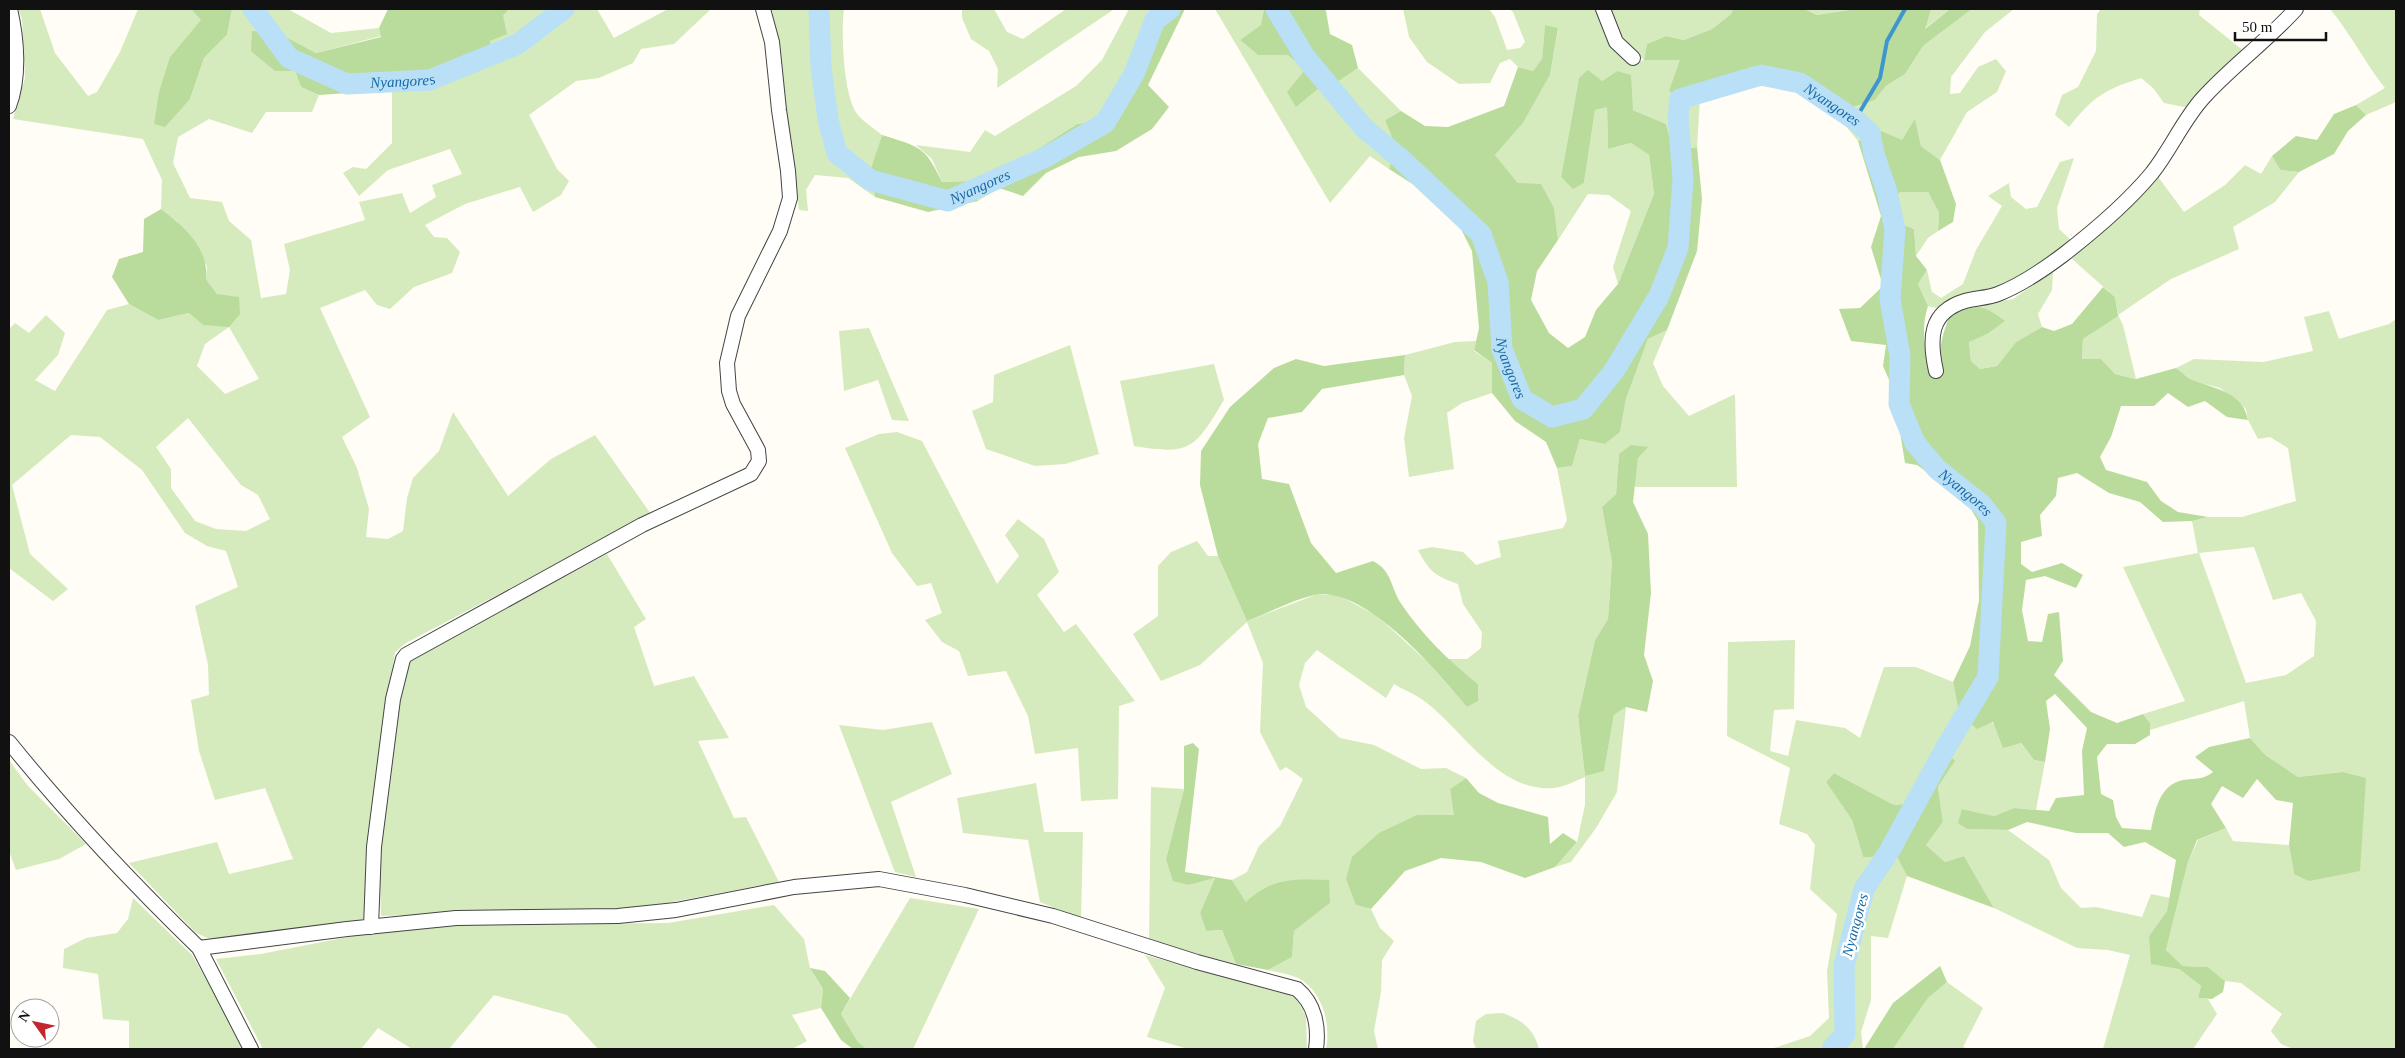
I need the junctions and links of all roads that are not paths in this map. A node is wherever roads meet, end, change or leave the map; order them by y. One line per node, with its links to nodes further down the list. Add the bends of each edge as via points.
1 (10, 9): 6 (street, via 16,64)
2 (763, 9): 9 (street, via 772,42 790,198 780,231 738,316 727,363 733,404 758,450 759,461 751,474 642,525 403,659 393,700 374,847)
3 (1603, 9): 5 (street, via 1616,42)
4 (2296, 9): 7 (street, via 2202,99 2152,172 2128,198 2075,244 2016,287 1994,296 1964,302 1941,313 1934,327 1931,351)
5 (1633, 58)
6 (9, 106)
7 (1936, 371)
8 (9, 742): 10 (street, via 41,782 146,897)
9 (372, 927): 10 (street); 12 (street, via 456,918 618,916 676,910 821,883 899,881 1053,916 1197,962 1297,989 1305,995 1314,1013)
10 (199, 948): 11 (street)
11 (251, 1049)
12 (1316, 1049)

